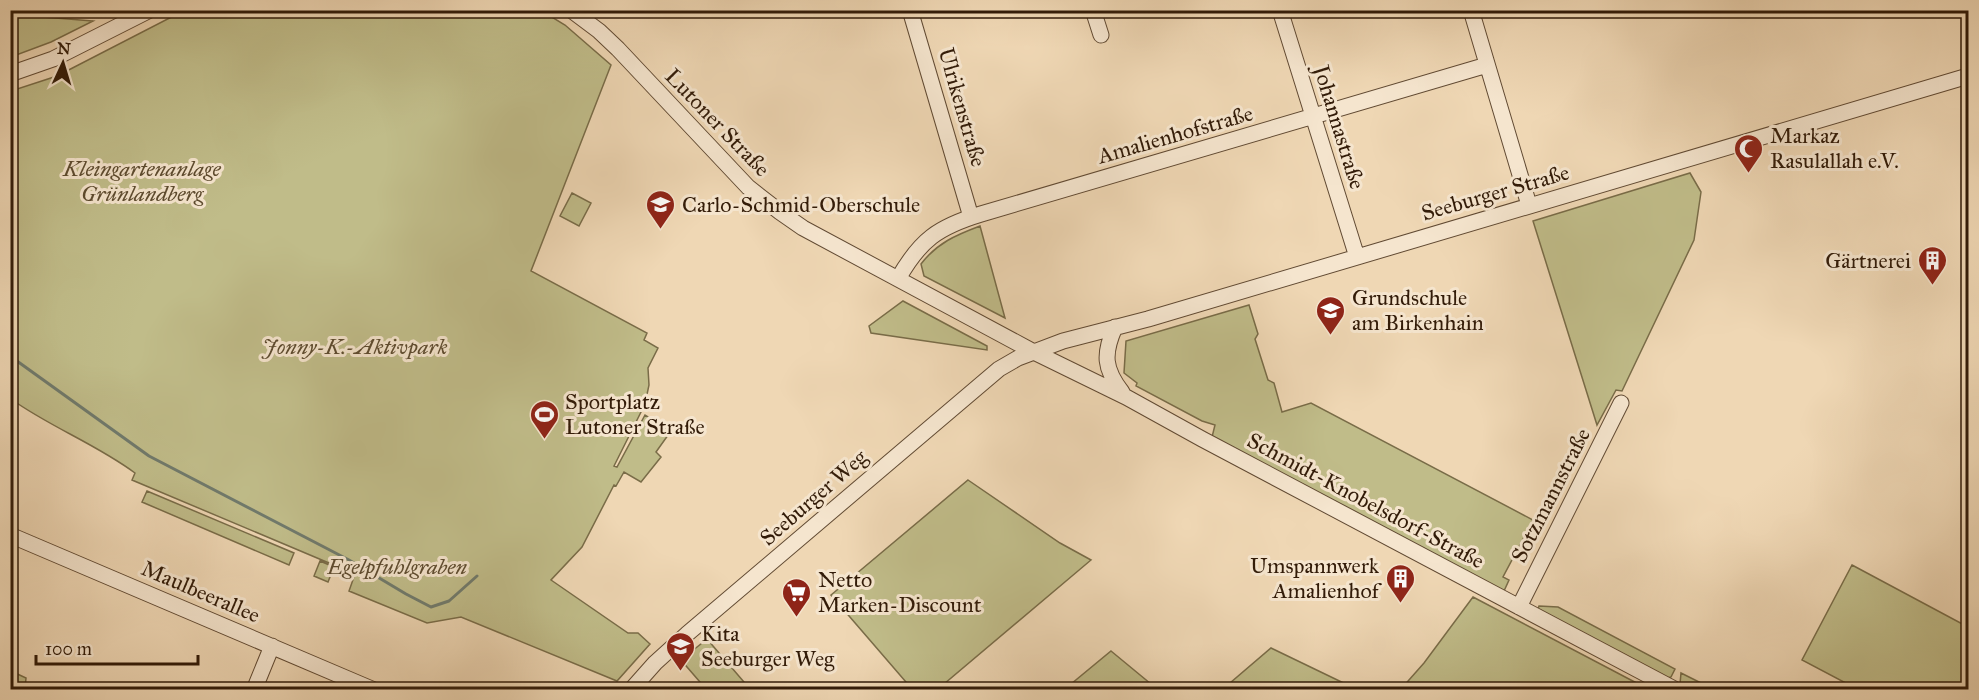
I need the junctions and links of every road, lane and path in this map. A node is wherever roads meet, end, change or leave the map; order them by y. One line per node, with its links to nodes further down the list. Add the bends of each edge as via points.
1 (150, 10): 9 (street, via 53,59)
2 (571, 10): 15 (street, Lutoner Straße, via 618,49 756,194 816,236)
3 (910, 10): 13 (street, Ulrikenstraße)
4 (1094, 10): 7 (street)
5 (1280, 10): 11 (street, Johannastraße)
6 (1471, 10): 8 (street)
7 (1101, 35)
8 (1486, 65): 11 (street, Amalienhofstraße); 12 (street)
9 (10, 74)
10 (1968, 76): 12 (street, Seeburger Straße)
11 (1314, 117): 13 (street, Amalienhofstraße); 14 (street, Johannastraße)
12 (1529, 206): 14 (street, Seeburger Straße)
13 (971, 217): 15 (street, Amalienhofstraße, via 947,226 924,243)
14 (1357, 257): 16 (street, Seeburger Straße)
15 (898, 279): 17 (street, Lutoner Straße)
16 (1115, 327): 17 (street, Seeburger Straße); 18 (street, via 1106,353 1108,367)
17 (1034, 352): 18 (street, Schmidt-Knobelsdorf-Straße); 25 (street, Seeburger Weg, via 999,369 950,410 666,653)
18 (1126, 397): 21 (street, Schmidt-Knobelsdorf-Straße)
19 (1621, 403): 21 (street, Sotzmannstraße)
20 (10, 535): 22 (street, Maulbeerallee)
21 (1519, 607): 26 (street, Schmidt-Knobelsdorf-Straße)
22 (272, 646): 23 (street); 24 (street, Maulbeerallee)
23 (254, 690)
24 (374, 690)
25 (631, 690)
26 (1676, 690)

